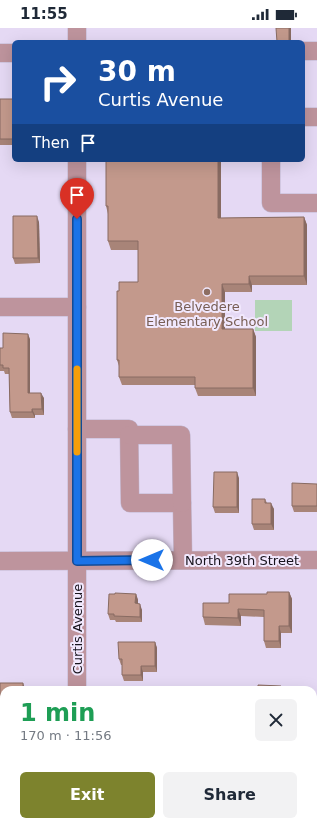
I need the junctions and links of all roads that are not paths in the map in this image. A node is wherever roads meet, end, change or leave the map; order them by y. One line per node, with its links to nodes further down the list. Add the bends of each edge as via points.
1 (76, 28): 2 (street)
2 (77, 40)
3 (305, 51): 4 (street)
4 (317, 51)
5 (12, 53): 6 (street)
6 (0, 54)
7 (305, 117): 8 (street)
8 (317, 117)
9 (77, 162): 13 (street, Curtis Avenue)
10 (271, 162): 11 (street, via 271,203)
11 (317, 203)
12 (0, 307): 13 (street)
13 (77, 307): 14 (street, Curtis Avenue)
14 (77, 429): 15 (street, via 129,429); 20 (street, Curtis Avenue)
15 (129, 435): 16 (street, via 181,435); 16 (street, via 130,503)
16 (182, 502): 17 (street)
17 (183, 560): 18 (street, North 39th Street); 20 (street, North 39th Street)
18 (317, 560)
19 (0, 561): 20 (street, North 39th Street)
20 (77, 561): 21 (street, Curtis Avenue)
21 (77, 686)

